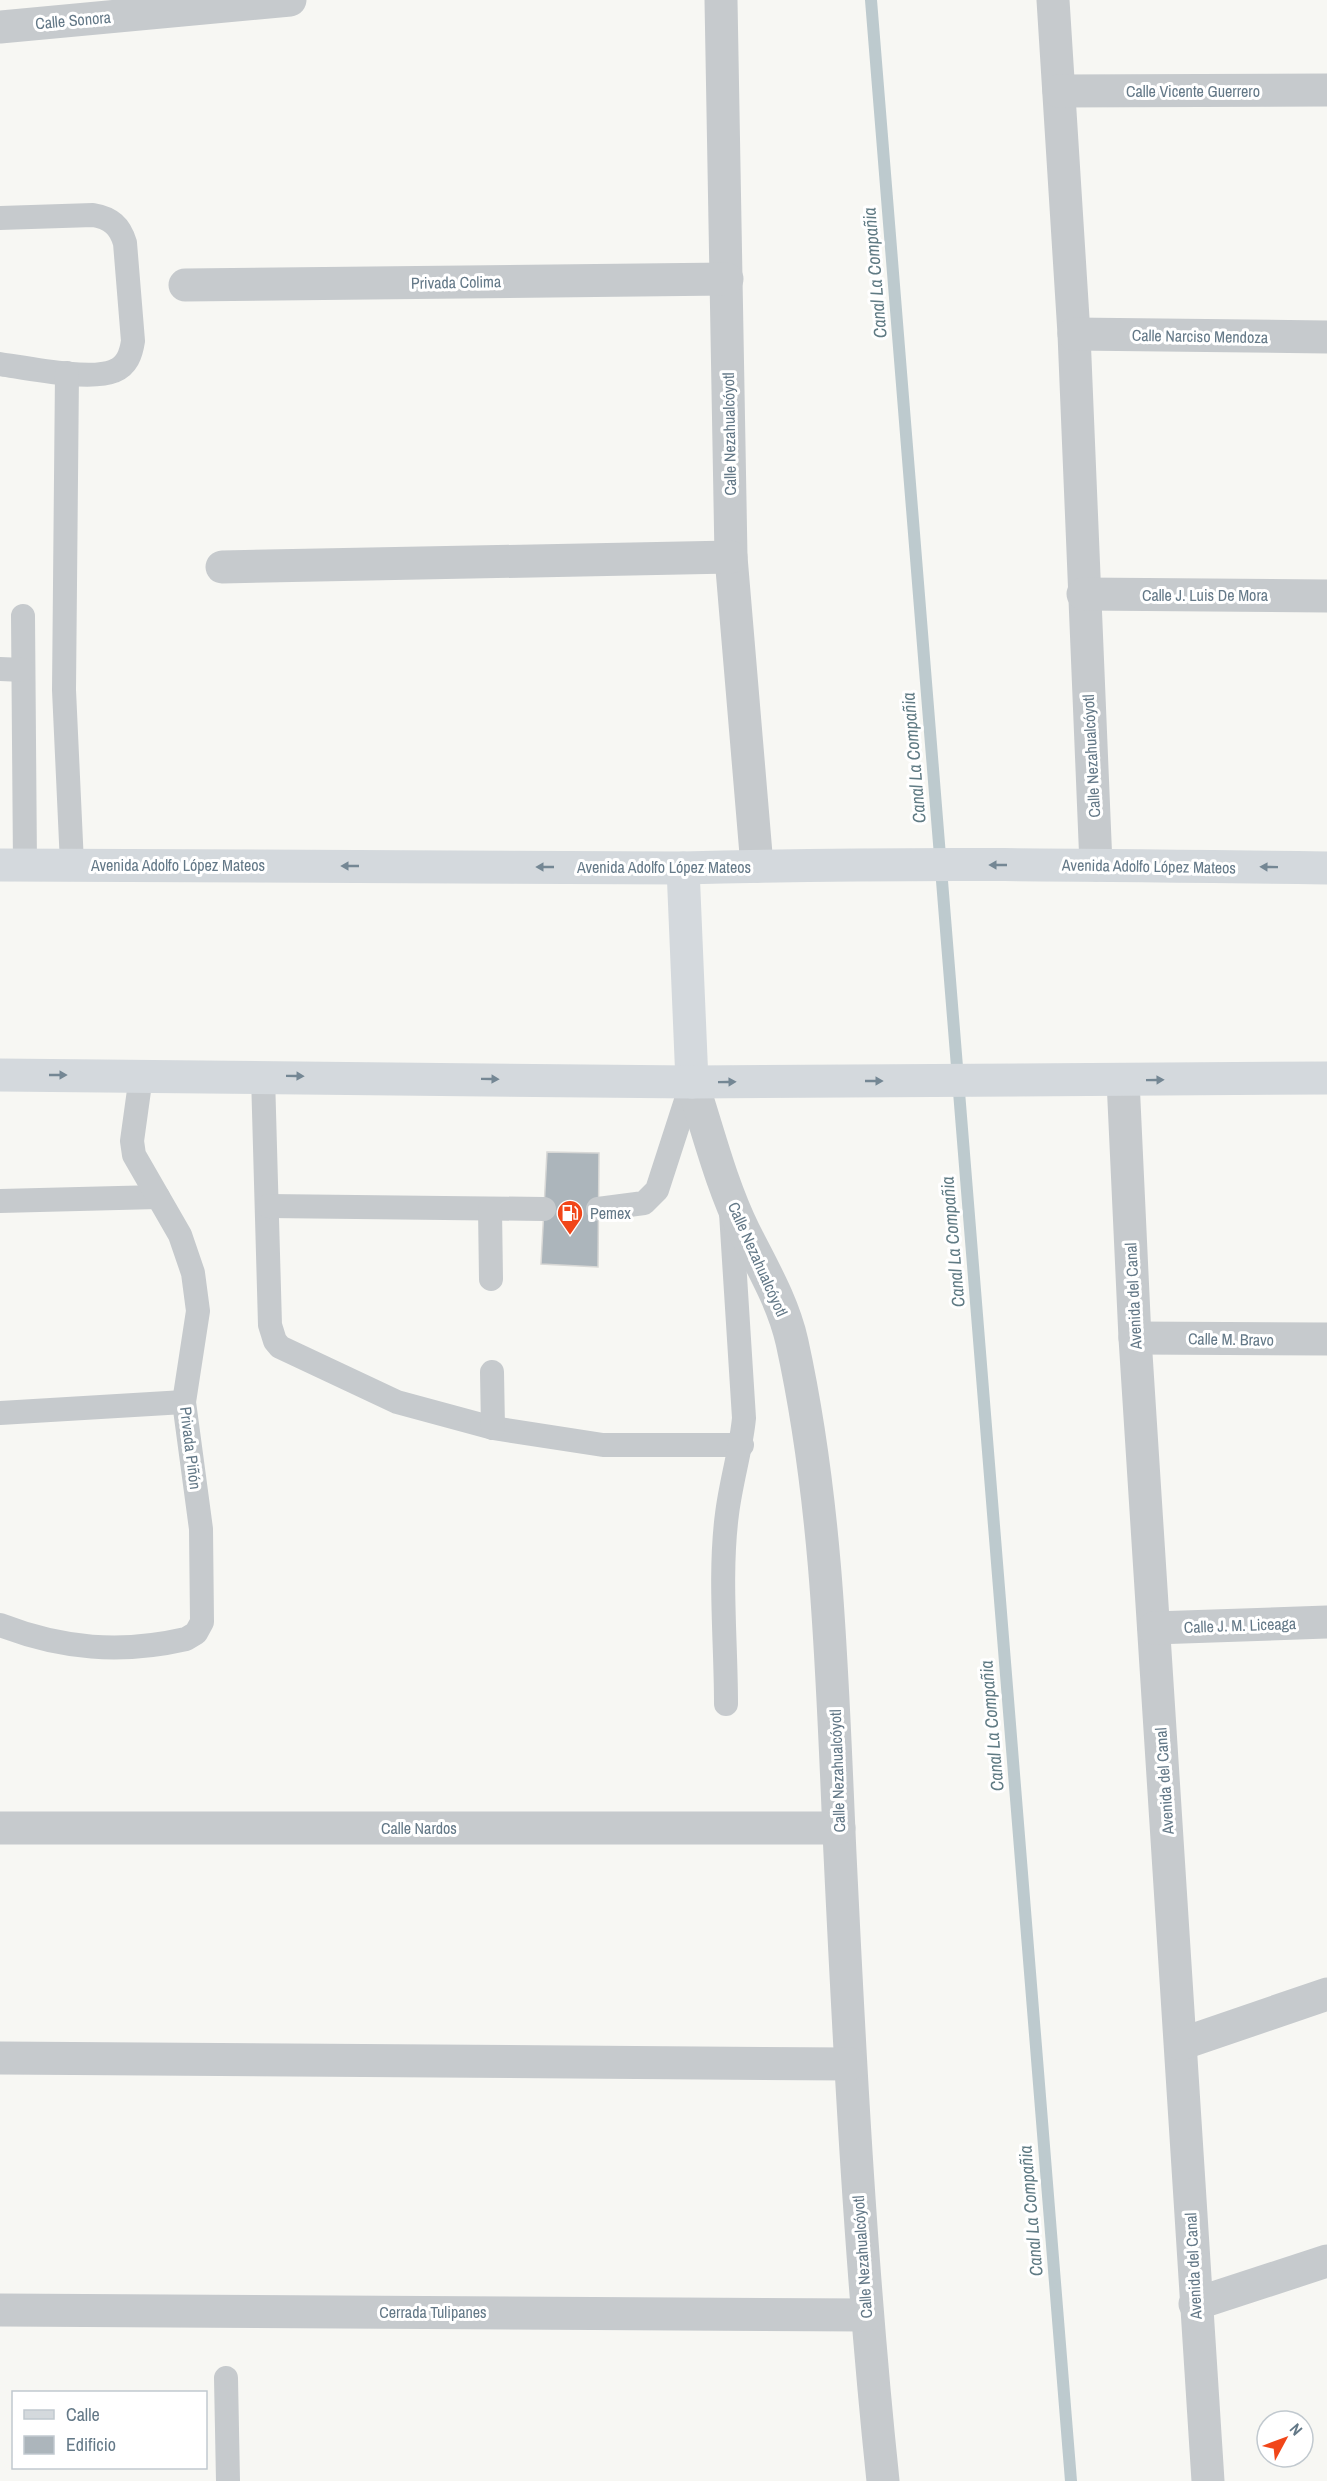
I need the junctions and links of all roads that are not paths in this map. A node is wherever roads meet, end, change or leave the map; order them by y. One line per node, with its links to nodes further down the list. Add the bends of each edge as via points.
1 (290, 0): 4 (street, Calle Sonora)
2 (721, 0): 8 (street, Calle Nezahualcóyotl)
3 (1053, 0): 6 (street, Calle Nezahualcóyotl)
4 (0, 27)
5 (1327, 90): 6 (street, Calle Vicente Guerrero)
6 (1059, 91): 10 (street, Calle Nezahualcóyotl)
7 (0, 218): 13 (lane, via 93,215 105,217 122,232 131,353 114,371)
8 (727, 279): 9 (street, Privada Colima); 14 (street, Calle Nezahualcóyotl)
9 (186, 285)
10 (1074, 334): 11 (street, Calle Narciso Mendoza); 16 (street, Calle Nezahualcóyotl)
11 (1327, 337)
12 (0, 364): 13 (lane)
13 (68, 373): 20 (lane, via 64,690)
14 (731, 557): 15 (street); 23 (street, Calle Nezahualcóyotl)
15 (222, 567)
16 (1083, 594): 17 (street, Calle J. Luis De Mora); 21 (street, Calle Nezahualcóyotl)
17 (1327, 596)
18 (23, 616): 19 (lane)
19 (12, 669): 22 (lane)
20 (72, 864): 22 (main road, Avenida Adolfo López Mateos); 24 (main road, Avenida Adolfo López Mateos, one-way to 20)
21 (1096, 865): 23 (main road, Avenida Adolfo López Mateos, one-way to 23); 25 (main road, Avenida Adolfo López Mateos, one-way to 21)
22 (12, 866)
23 (757, 866): 24 (main road, Avenida Adolfo López Mateos)
24 (683, 868): 31 (main road)
25 (1327, 868)
26 (0, 1075): 27 (main road, one-way to 27)
27 (141, 1076): 28 (main road); 33 (lane, Privada Piñón, via 132,1141 134,1155)
28 (263, 1076): 31 (main road, one-way to 31); 35 (lane)
29 (1327, 1078): 30 (main road, one-way to 29)
30 (1123, 1080): 31 (main road, one-way to 30); 40 (street, Avenida del Canal)
31 (692, 1082): 32 (street, Calle Nezahualcóyotl); 38 (lane, via 657,1190 644,1203)
32 (729, 1194): 46 (lane, via 744,1386); 52 (street, Calle Nezahualcóyotl, via 776,1293 792,1339 822,1520 834,1680)
33 (158, 1197): 34 (lane); 43 (lane, Privada Piñón, via 180,1234 193,1273 197,1302 195,1341)
34 (0, 1201)
35 (268, 1206): 36 (lane); 45 (lane, via 270,1325 280,1347 397,1402)
36 (490, 1209): 37 (lane); 39 (lane)
37 (544, 1209)
38 (598, 1209)
39 (491, 1279)
40 (1135, 1338): 41 (street, Calle M. Bravo); 49 (street, Avenida del Canal)
41 (1327, 1339)
42 (492, 1372): 45 (lane)
43 (184, 1402): 44 (lane); 48 (lane, Privada Piñón, via 201,1529 204,1611 196,1633 174,1642 88,1649)
44 (0, 1413)
45 (493, 1428): 46 (lane, via 603,1445)
46 (742, 1445): 50 (lane, via 727,1514)
47 (1327, 1622): 49 (street, Calle J. M. Liceaga)
48 (0, 1625)
49 (1154, 1628): 54 (street, Avenida del Canal)
50 (726, 1704)
51 (0, 1828): 52 (street, Calle Nardos)
52 (839, 1828): 56 (street, Calle Nezahualcóyotl)
53 (1327, 1994): 54 (street)
54 (1181, 2044): 58 (street, Avenida del Canal)
55 (0, 2058): 56 (street)
56 (850, 2064): 60 (street, Calle Nezahualcóyotl)
57 (1327, 2261): 58 (street)
58 (1195, 2304): 64 (street, Avenida del Canal)
59 (0, 2310): 60 (street, Cerrada Tulipanes)
60 (866, 2315): 63 (street, Calle Nezahualcóyotl)
61 (226, 2378): 62 (lane)
62 (228, 2481)
63 (883, 2481)
64 (1208, 2481)

